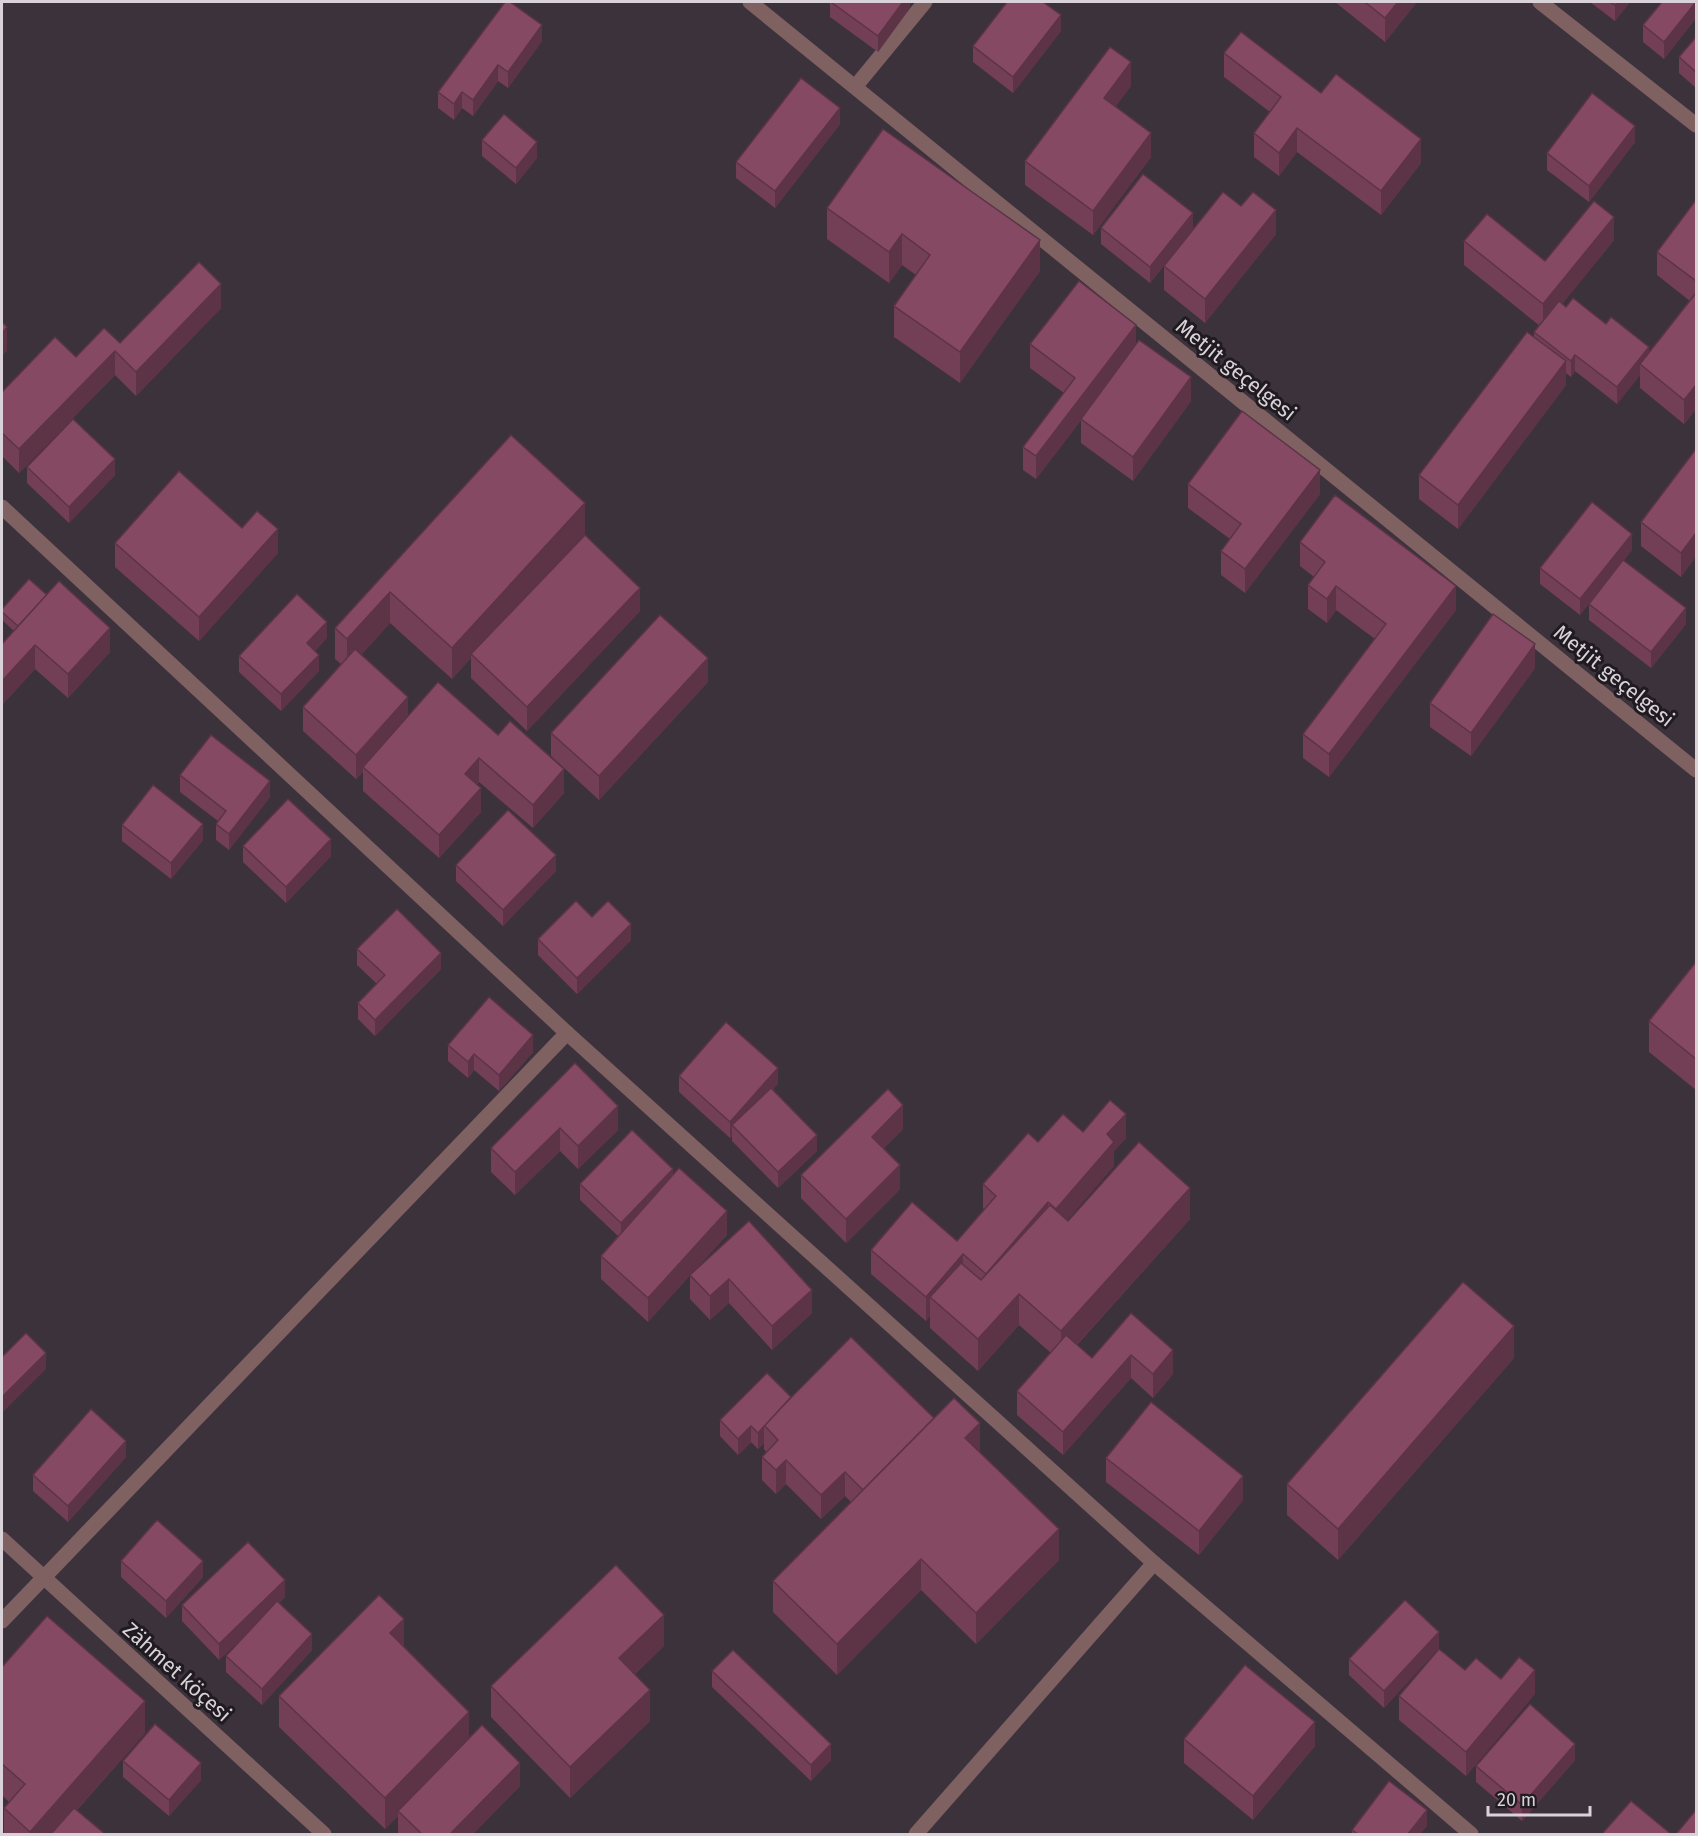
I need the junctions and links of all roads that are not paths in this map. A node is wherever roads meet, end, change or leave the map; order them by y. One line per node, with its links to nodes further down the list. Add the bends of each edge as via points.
1 (750, 2): 4 (street, Metjit geçelgesi)
2 (925, 2): 4 (street)
3 (1540, 2): 5 (street)
4 (855, 87): 7 (street, Metjit geçelgesi)
5 (1696, 125)
6 (2, 507): 8 (street)
7 (1696, 770)
8 (567, 1034): 10 (street); 11 (street)
9 (2, 1539): 11 (street, Zähmet köçesi)
10 (1154, 1563): 14 (street); 15 (street)
11 (42, 1577): 12 (street); 13 (street, Zähmet köçesi)
12 (2, 1621)
13 (324, 1834)
14 (916, 1834)
15 (1471, 1834)

